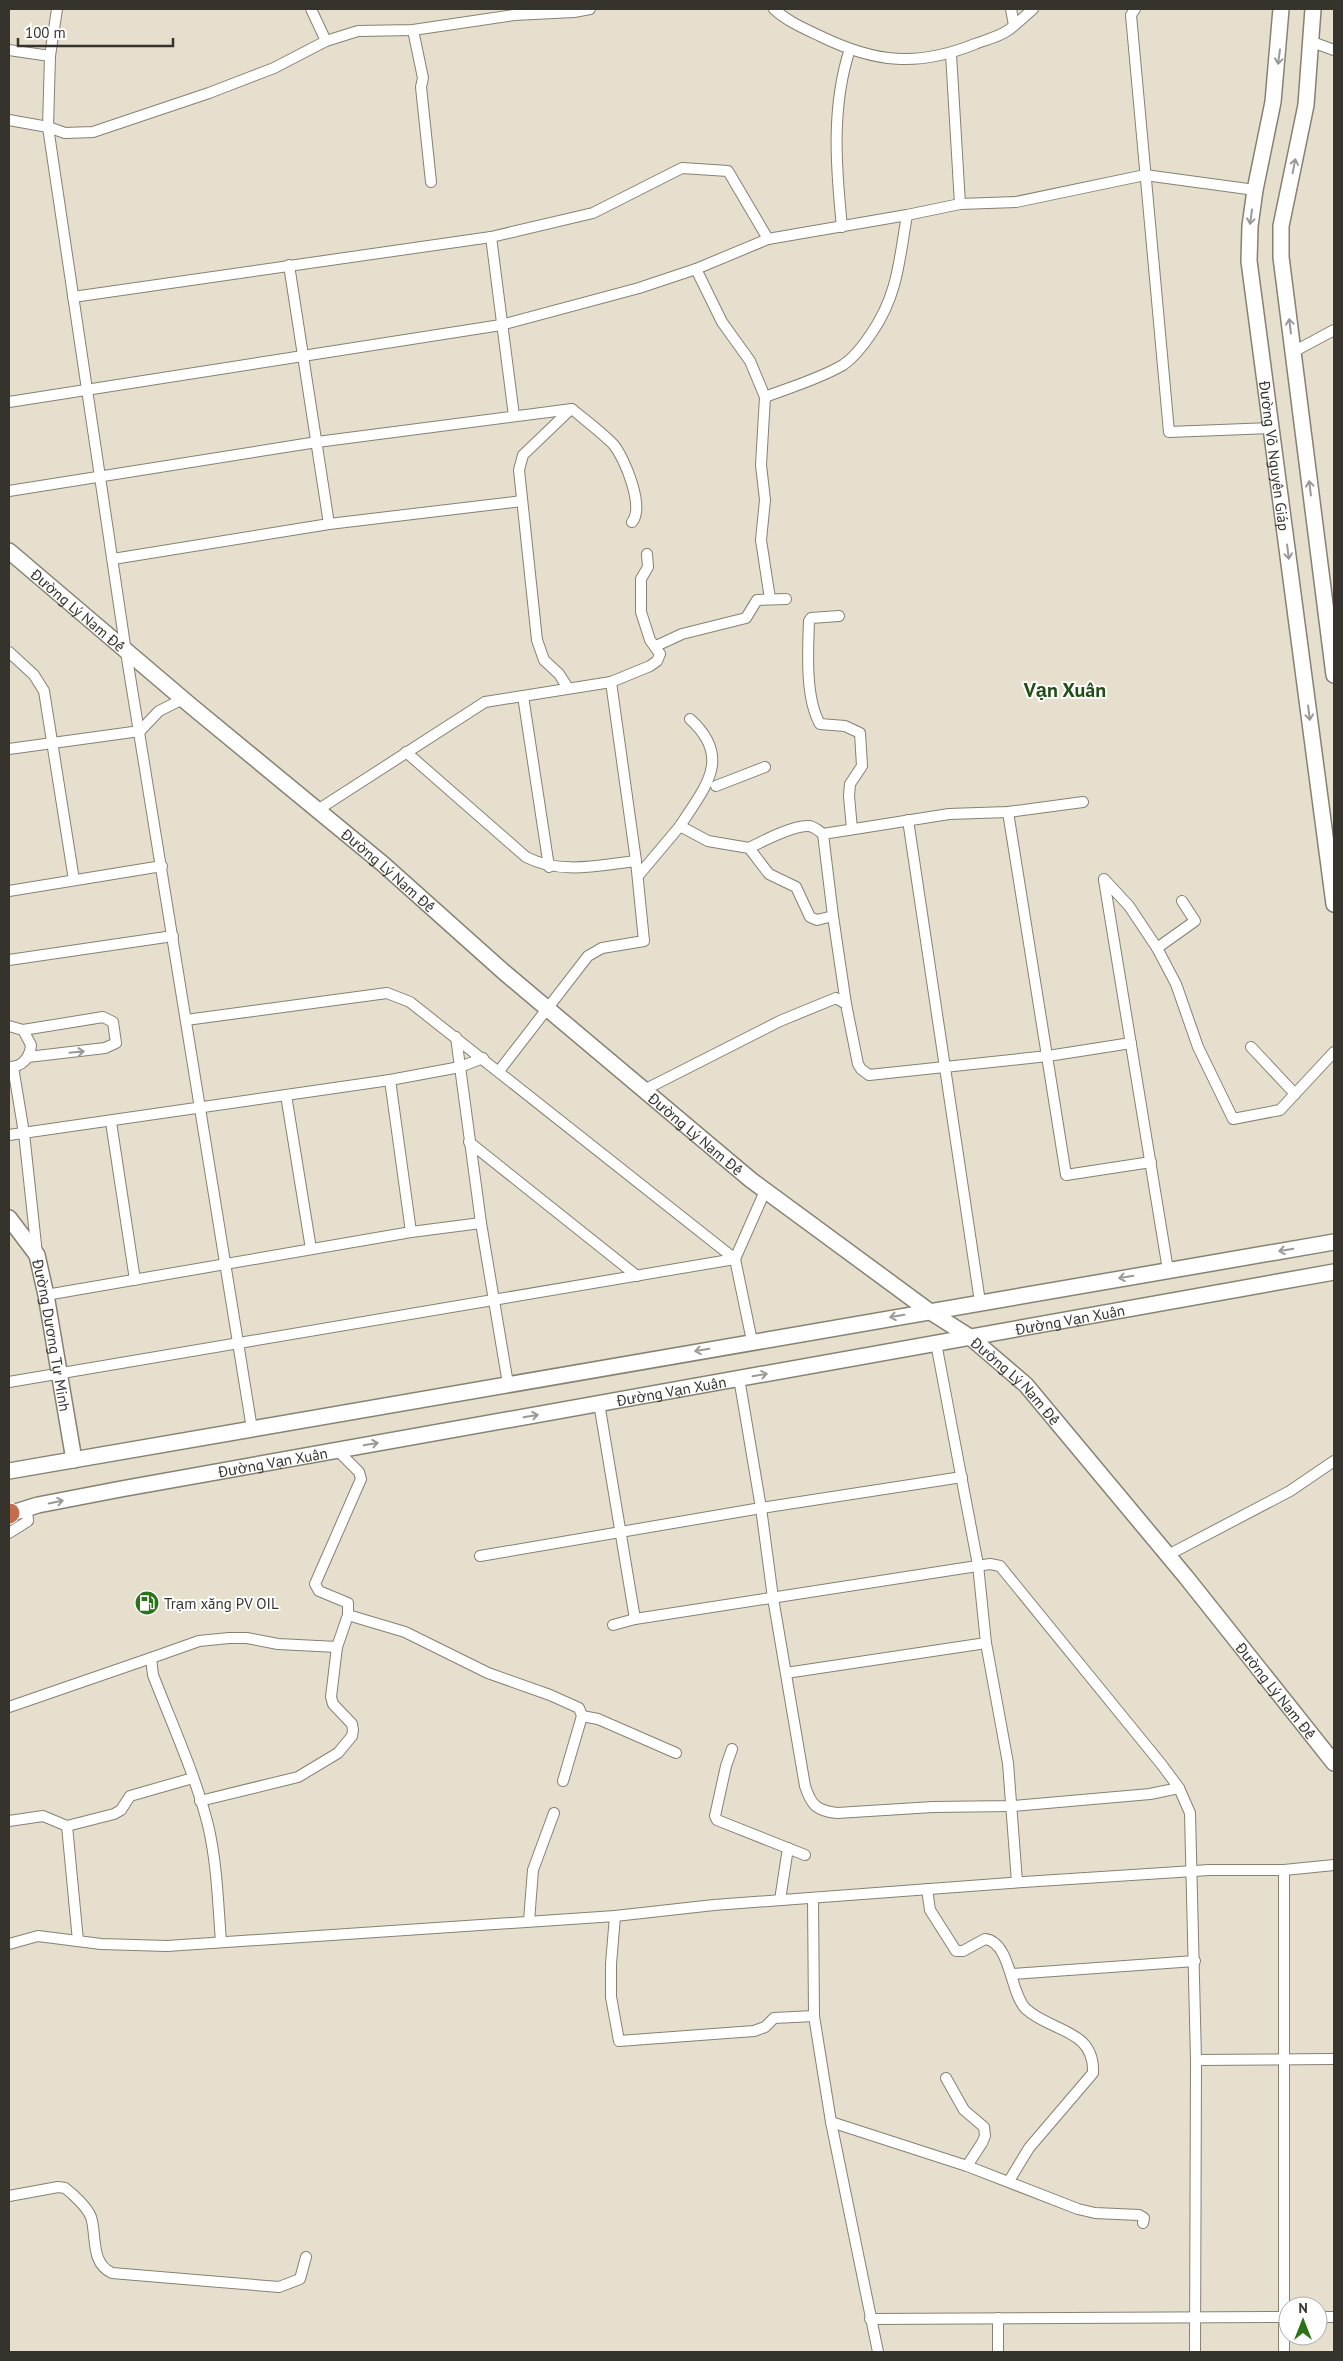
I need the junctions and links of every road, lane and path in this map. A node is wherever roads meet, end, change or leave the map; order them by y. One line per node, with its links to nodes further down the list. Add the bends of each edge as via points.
1 (57, 9): 18 (street)
2 (311, 9): 12 (street)
3 (590, 9): 11 (street, via 514,15)
4 (774, 9): 14 (street, via 784,19)
5 (1010, 9): 10 (street)
6 (1033, 9): 10 (street)
7 (1135, 9): 21 (street, via 1131,16)
8 (1281, 9): 23 (main road, Đường Võ Nguyên Giáp, one-way to 23, via 1273,102)
9 (1313, 9): 13 (main road, Đường Võ Nguyên Giáp)
10 (1014, 25): 17 (street, via 1006,32)
11 (414, 30): 12 (street, via 358,31); 22 (street, via 423,78 421,87)
12 (326, 41): 20 (street, via 274,68 154,113 82,133 65,133)
13 (1312, 42): 16 (street); 34 (main road, Đường Võ Nguyên Giáp, one-way to 13, via 1280,256 1281,226 1306,105)
14 (850, 49): 17 (street, via 878,57 902,59); 26 (street, via 842,73 838,102 837,176)
15 (9, 50): 18 (street)
16 (1334, 50)
17 (951, 54): 24 (street)
18 (50, 56): 20 (street)
19 (9, 120): 20 (street)
20 (48, 127): 31 (street)
21 (1145, 175): 23 (street); 24 (street, via 1016,202); 41 (street, via 1169,432)
22 (431, 182)
23 (1255, 190): 41 (main road, Đường Võ Nguyên Giáp, one-way to 41, via 1249,261)
24 (960, 204): 25 (street)
25 (907, 215): 26 (street); 37 (street, via 893,294 884,315 861,349 842,365)
26 (842, 227): 28 (street)
27 (491, 237): 28 (street, via 593,212 682,168 728,171); 29 (street); 32 (street)
28 (768, 239): 30 (street)
29 (289, 265): 31 (street); 35 (street)
30 (696, 269): 32 (street, via 639,288); 37 (street, via 722,322 750,361)
31 (73, 297): 36 (street)
32 (501, 325): 35 (street); 40 (street)
33 (1334, 330): 34 (street)
34 (1293, 352): 57 (main road, Đường Võ Nguyên Giáp, one-way to 34)
35 (303, 355): 36 (street); 42 (street)
36 (87, 390): 38 (street); 43 (street)
37 (765, 397): 51 (street, via 761,465 765,500 761,540)
38 (9, 402)
39 (572, 409): 40 (street); 45 (street, via 523,455 519,470); 46 (street, via 614,445 623,460 636,498 637,517)
40 (514, 416): 42 (street)
41 (1271, 428): 84 (main road, Đường Võ Nguyên Giáp, one-way to 84)
42 (317, 442): 43 (street); 47 (street)
43 (100, 477): 44 (street); 50 (street)
44 (9, 491)
45 (522, 501): 47 (street); 59 (street, via 537,640 544,660)
46 (632, 522)
47 (329, 524): 50 (street)
48 (9, 551): 56 (main road, Đường Lý Nam Đế)
49 (647, 554): 54 (street, via 648,567 641,579 641,606 650,640)
50 (113, 559): 56 (street)
51 (770, 599): 52 (street); 54 (street, via 757,600 746,618 682,634)
52 (786, 599)
53 (838, 616): 74 (street, via 811,618 809,621 809,664 812,698 820,724 845,726 860,733 862,766 850,784 849,796)
54 (656, 646): 58 (street, via 659,657 650,666)
55 (9, 652): 64 (street, via 34,676 44,691)
56 (126, 652): 61 (main road, Đường Lý Nam Đế); 63 (street)
57 (1334, 675)
58 (611, 682): 59 (street); 77 (street)
59 (568, 688): 60 (street)
60 (523, 696): 66 (street, via 485,702); 79 (street)
61 (183, 699): 63 (street, via 159,711); 70 (main road, Đường Lý Nam Đế)
62 (690, 719): 68 (street, via 708,737 713,755)
63 (140, 731): 64 (street); 78 (street)
64 (51, 742): 65 (street); 81 (street)
65 (9, 750)
66 (406, 752): 70 (street); 79 (street, via 526,857)
67 (765, 767): 68 (street)
68 (709, 788): 73 (street)
69 (1083, 802): 71 (street)
70 (316, 811): 90 (main road, Đường Lý Nam Đế, via 383,864)
71 (1008, 812): 72 (street, via 949,814); 98 (street)
72 (908, 820): 74 (street); 101 (street)
73 (680, 826): 76 (street, via 708,841); 80 (street)
74 (852, 829): 75 (street)
75 (823, 834): 76 (street, via 806,826); 85 (street)
76 (749, 848): 85 (street, via 769,874 796,887 812,919)
77 (636, 861): 79 (street, via 572,869); 80 (street)
78 (162, 866): 81 (street); 86 (street)
79 (549, 867)
80 (638, 876): 90 (street, via 644,941 594,951)
81 (74, 880): 82 (street)
82 (9, 891)
83 (1182, 902): 87 (street, via 1195,921)
84 (1334, 904)
85 (833, 916): 89 (street)
86 (173, 936): 88 (street); 91 (street)
87 (1157, 948): 95 (street, via 1129,906 1104,878); 107 (street, via 1176,984 1198,1047 1233,1119 1280,1110)
88 (9, 960)
89 (846, 1004): 101 (street, via 858,1064 865,1073 876,1076); 106 (street, via 836,998 780,1021)
90 (548, 1009): 104 (street); 106 (main road, Đường Lý Nam Đế)
91 (186, 1020): 94 (street, via 387,993 410,1002); 109 (street)
92 (9, 1026): 93 (street)
93 (23, 1030): 99 (street, via 30,1040); 99 (street, one-way to 93, via 105,1048 116,1043 114,1022 103,1017)
94 (456, 1037): 100 (street); 103 (street)
95 (1131, 1042): 98 (street); 114 (street)
96 (1251, 1047): 107 (street)
97 (1334, 1052): 107 (street)
98 (1048, 1056): 101 (street); 114 (street, via 1066,1175)
99 (28, 1057): 102 (street)
100 (483, 1058): 103 (street); 104 (street)
101 (946, 1066): 130 (street)
102 (11, 1067): 111 (street)
103 (460, 1067): 105 (street); 113 (street)
104 (499, 1071): 122 (street)
105 (390, 1080): 108 (street); 118 (street)
106 (644, 1090): 115 (main road, Đường Lý Nam Đế)
107 (1295, 1094)
108 (286, 1095): 109 (street); 120 (street)
109 (200, 1106): 110 (street); 123 (street)
110 (111, 1122): 111 (street); 127 (street)
111 (24, 1133): 112 (street); 121 (street)
112 (9, 1136)
113 (469, 1142): 117 (street); 126 (street)
114 (1151, 1162): 124 (street)
115 (765, 1191): 122 (street); 131 (main road, Đường Lý Nam Đế)
116 (9, 1218): 121 (main road, Đường Dương Tự Minh)
117 (481, 1223): 118 (street); 129 (street)
118 (411, 1232): 120 (street)
119 (1334, 1242): 124 (main road, Đường Vạn Xuân, one-way to 124)
120 (311, 1249): 123 (street)
121 (37, 1255): 128 (main road, Đường Dương Tự Minh)
122 (735, 1259): 126 (street); 133 (street)
123 (225, 1265): 127 (street); 135 (street)
124 (1168, 1270): 130 (main road, Đường Vạn Xuân, one-way to 130)
125 (1334, 1272): 132 (main road, Đường Vạn Xuân)
126 (637, 1276): 129 (street)
127 (135, 1280): 128 (street)
128 (46, 1295): 136 (main road, Đường Dương Tự Minh)
129 (492, 1300): 135 (street); 139 (street)
130 (980, 1302): 131 (main road, Đường Vạn Xuân)
131 (929, 1310): 132 (main road, Đường Lý Nam Đế); 133 (main road, Đường Vạn Xuân, one-way to 133)
132 (970, 1337): 134 (main road, Đường Vạn Xuân); 151 (main road, Đường Lý Nam Đế, via 1026,1385)
133 (752, 1342): 139 (main road, Đường Vạn Xuân, one-way to 139)
134 (936, 1343): 137 (main road, Đường Vạn Xuân, one-way to 134); 146 (street)
135 (238, 1345): 136 (street); 141 (street)
136 (60, 1374): 138 (street); 143 (main road, Đường Dương Tự Minh)
137 (739, 1378): 140 (main road, Đường Vạn Xuân); 147 (street)
138 (9, 1382)
139 (508, 1384): 141 (main road, Đường Vạn Xuân)
140 (600, 1404): 142 (main road, Đường Vạn Xuân, one-way to 140); 149 (street)
141 (252, 1429): 143 (main road, Đường Vạn Xuân)
142 (337, 1450): 148 (main road, Đường Vạn Xuân, one-way to 142); 155 (street, via 359,1472 361,1479 315,1584 319,1591 348,1603)
143 (74, 1460): 145 (main road, Đường Vạn Xuân)
144 (1334, 1461): 151 (street, via 1290,1491)
145 (9, 1471)
146 (962, 1477): 147 (street); 153 (street)
147 (761, 1508): 149 (street); 154 (street)
148 (14, 1512): 150 (street, via 28,1521)
149 (621, 1532): 152 (street); 156 (street)
150 (9, 1533)
151 (1168, 1555): 166 (main road, Đường Lý Nam Đế)
152 (480, 1556)
153 (978, 1565): 154 (street); 158 (street); 169 (street, via 1000,1566)
154 (773, 1598): 156 (street); 161 (street)
155 (348, 1615): 159 (street); 163 (street, via 405,1632 488,1673 575,1705)
156 (635, 1619): 157 (street)
157 (613, 1624)
158 (986, 1643): 161 (street); 171 (street, via 1008,1763)
159 (337, 1647): 160 (street, via 229,1638 199,1642); 170 (street, via 331,1697 353,1730 338,1753 298,1776)
160 (151, 1658): 162 (street); 167 (street, via 153,1675)
161 (786, 1673): 171 (street, via 806,1786 810,1801 816,1808 837,1813 933,1806)
162 (9, 1707)
163 (582, 1716): 165 (street, via 598,1719); 168 (street)
164 (732, 1749): 175 (street, via 715,1816 719,1821)
165 (676, 1753)
166 (1334, 1763)
167 (192, 1778): 170 (street); 174 (street, via 130,1796 121,1810 114,1814)
168 (563, 1781)
169 (1179, 1788): 171 (street, via 1150,1794); 178 (street, via 1190,1813)
170 (200, 1801): 187 (street, via 208,1825 215,1869)
171 (1012, 1806): 180 (street)
172 (554, 1813): 185 (street, via 533,1870)
173 (9, 1821): 174 (street, via 43,1816)
174 (67, 1826): 186 (street)
175 (788, 1848): 176 (street); 183 (street)
176 (805, 1855)
177 (1334, 1865): 179 (street)
178 (1193, 1870): 179 (street); 180 (street); 189 (street)
179 (1284, 1870): 194 (street)
180 (1017, 1882): 181 (street)
181 (927, 1889): 182 (street); 190 (street, via 930,1910 956,1951 989,1939 1001,1952)
182 (813, 1898): 183 (street); 191 (street)
183 (780, 1900): 184 (street)
184 (615, 1916): 185 (street); 191 (street, via 612,1997 619,2041 754,2031 765,2027 774,2018)
185 (529, 1921): 187 (street)
186 (78, 1941): 187 (street, via 155,1947); 188 (street, via 38,1936)
187 (221, 1942)
188 (9, 1944)
189 (1195, 1961): 190 (street); 193 (street)
190 (1011, 1974): 198 (street, via 1016,1995 1026,2009 1072,2034 1090,2051 1094,2060 1093,2073 1030,2148)
191 (814, 2016): 196 (street)
192 (1334, 2059): 194 (street)
193 (1196, 2060): 194 (street); 203 (street)
194 (1283, 2060): 202 (street)
195 (946, 2078): 197 (street, via 964,2110 984,2127 982,2143)
196 (831, 2122): 197 (street); 206 (street)
197 (967, 2166): 198 (street)
198 (1009, 2181): 200 (street, via 1078,2209 1095,2213 1140,2214 1144,2218)
199 (9, 2196): 201 (street, via 65,2188 91,2217 97,2256 101,2265 112,2273 279,2288 300,2279)
200 (1143, 2223)
201 (306, 2257)
202 (1286, 2296)
203 (1195, 2317): 204 (street); 205 (street); 209 (street)
204 (1278, 2317)
205 (998, 2318): 206 (street); 208 (street)
206 (870, 2319): 207 (street)
207 (878, 2352)
208 (998, 2352)
209 (1195, 2352)

